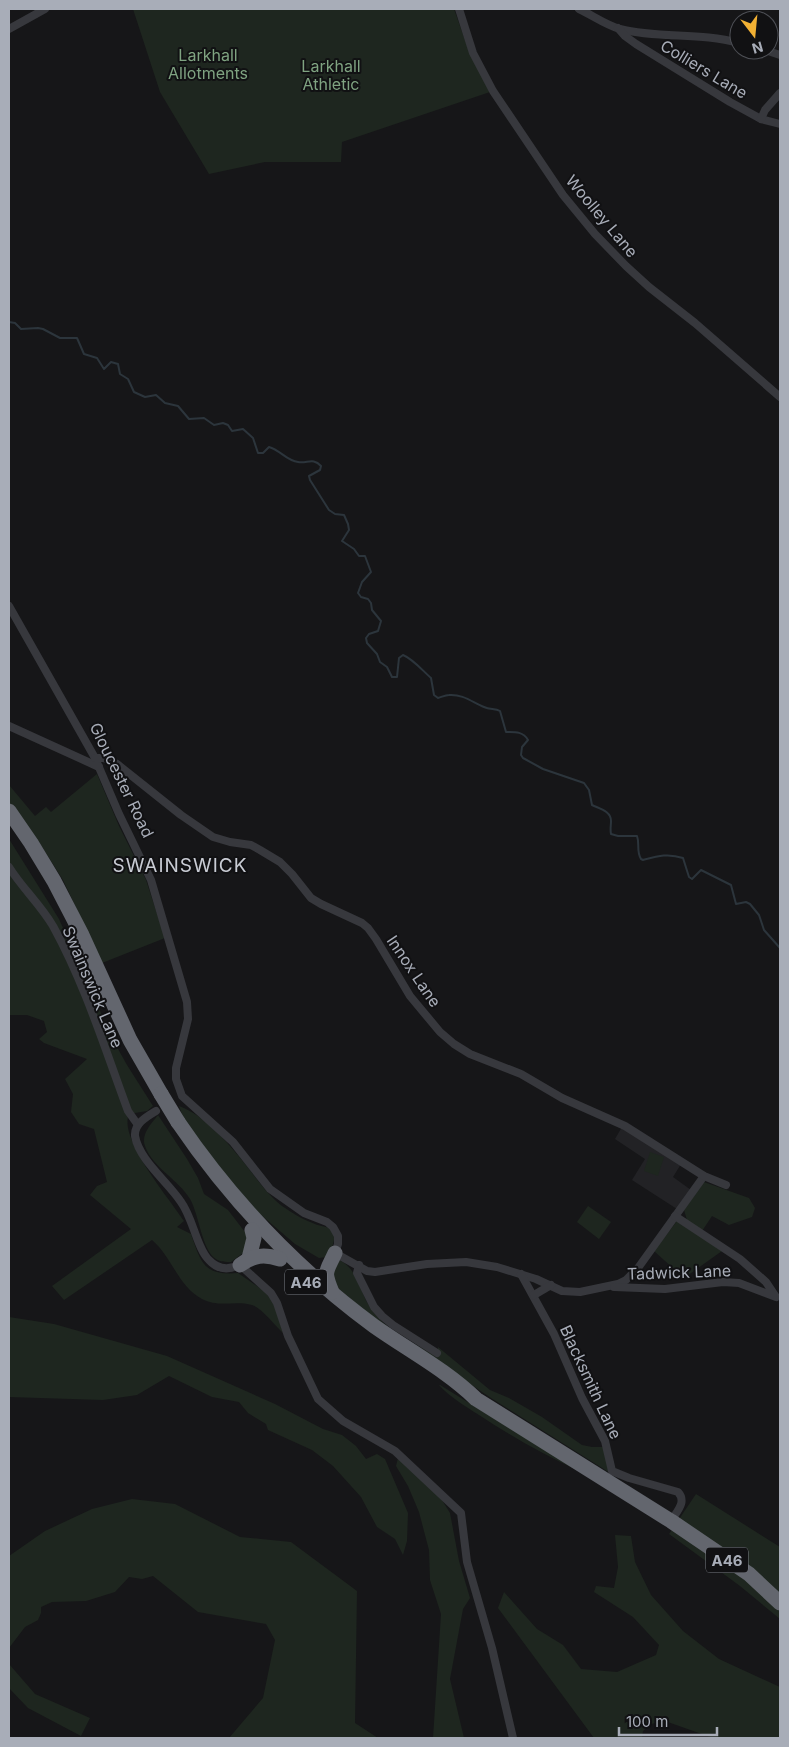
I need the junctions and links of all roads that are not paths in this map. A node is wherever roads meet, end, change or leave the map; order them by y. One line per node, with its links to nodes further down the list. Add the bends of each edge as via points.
1 (45, 9): 4 (street)
2 (459, 9): 10 (street, Woolley Lane, via 473,53 493,91 563,194 595,234 643,282)
3 (579, 9): 5 (street)
4 (9, 27)
5 (618, 28): 6 (street, via 653,35); 8 (street, Colliers Lane, via 636,44)
6 (729, 41)
7 (780, 93): 8 (street)
8 (761, 119): 9 (street, Colliers Lane)
9 (780, 124)
10 (780, 397)
11 (9, 606): 13 (street, Gloucester Road)
12 (9, 726): 14 (street)
13 (95, 758): 14 (street, Gloucester Road); 22 (street, Innox Lane, via 117,764 213,837 252,845 280,862 311,898 362,923 376,939 410,996 454,1044 625,1126)
14 (99, 767): 18 (street, Gloucester Road, via 151,880 187,1002 188,1020 176,1068)
15 (9, 811): 19 (highway, A46, via 54,880)
16 (9, 827): 19 (highway, A46, via 45,884 118,1037)
17 (9, 867): 21 (street, Swainswick Lane, via 54,927 84,992 128,1111)
18 (182, 1096): 19 (street); 26 (street, via 233,1142 270,1189 304,1213 333,1227 338,1236)
19 (161, 1101): 20 (highway, A46, bridge); 21 (street)
20 (174, 1124): 25 (highway, A46, via 194,1160); 27 (highway, A46)
21 (138, 1125): 28 (street, via 135,1135 140,1150 181,1200 208,1260 226,1269)
22 (704, 1176): 23 (street, Innox Lane); 24 (street, Tadwick Lane)
23 (726, 1185)
24 (675, 1216): 32 (street, Tadwick Lane, via 638,1268 626,1280); 35 (street, Tadwick Lane, via 740,1258 766,1282)
25 (252, 1230): 27 (highway, A46); 28 (highway, via 254,1238)
26 (334, 1255): 27 (highway, via 314,1264); 29 (street, Tadwick Lane); 33 (highway, via 326,1273)
27 (287, 1258): 28 (highway, via 260,1255); 33 (highway, A46); 37 (highway, A46, via 322,1296 367,1332 458,1392)
28 (245, 1262): 40 (street, via 277,1303 288,1336 318,1399 343,1421 395,1451 461,1513 467,1562)
29 (359, 1265): 30 (street, Tadwick Lane, via 375,1272 466,1262); 36 (street, via 357,1273 374,1307 393,1325)
30 (521, 1274): 31 (street, Tadwick Lane); 34 (street, Blacksmith Lane)
31 (551, 1285): 32 (street, Tadwick Lane, via 571,1292); 34 (street)
32 (610, 1287): 35 (street, Tadwick Lane, via 665,1289 738,1283)
33 (333, 1294): 37 (highway, A46)
34 (534, 1295): 38 (street, Blacksmith Lane, via 605,1441 612,1471 678,1492 682,1503)
35 (778, 1299)
36 (437, 1353)
37 (476, 1399): 38 (highway, A46)
38 (671, 1521): 39 (highway, A46, via 749,1574)
39 (780, 1603)
40 (513, 1738)

